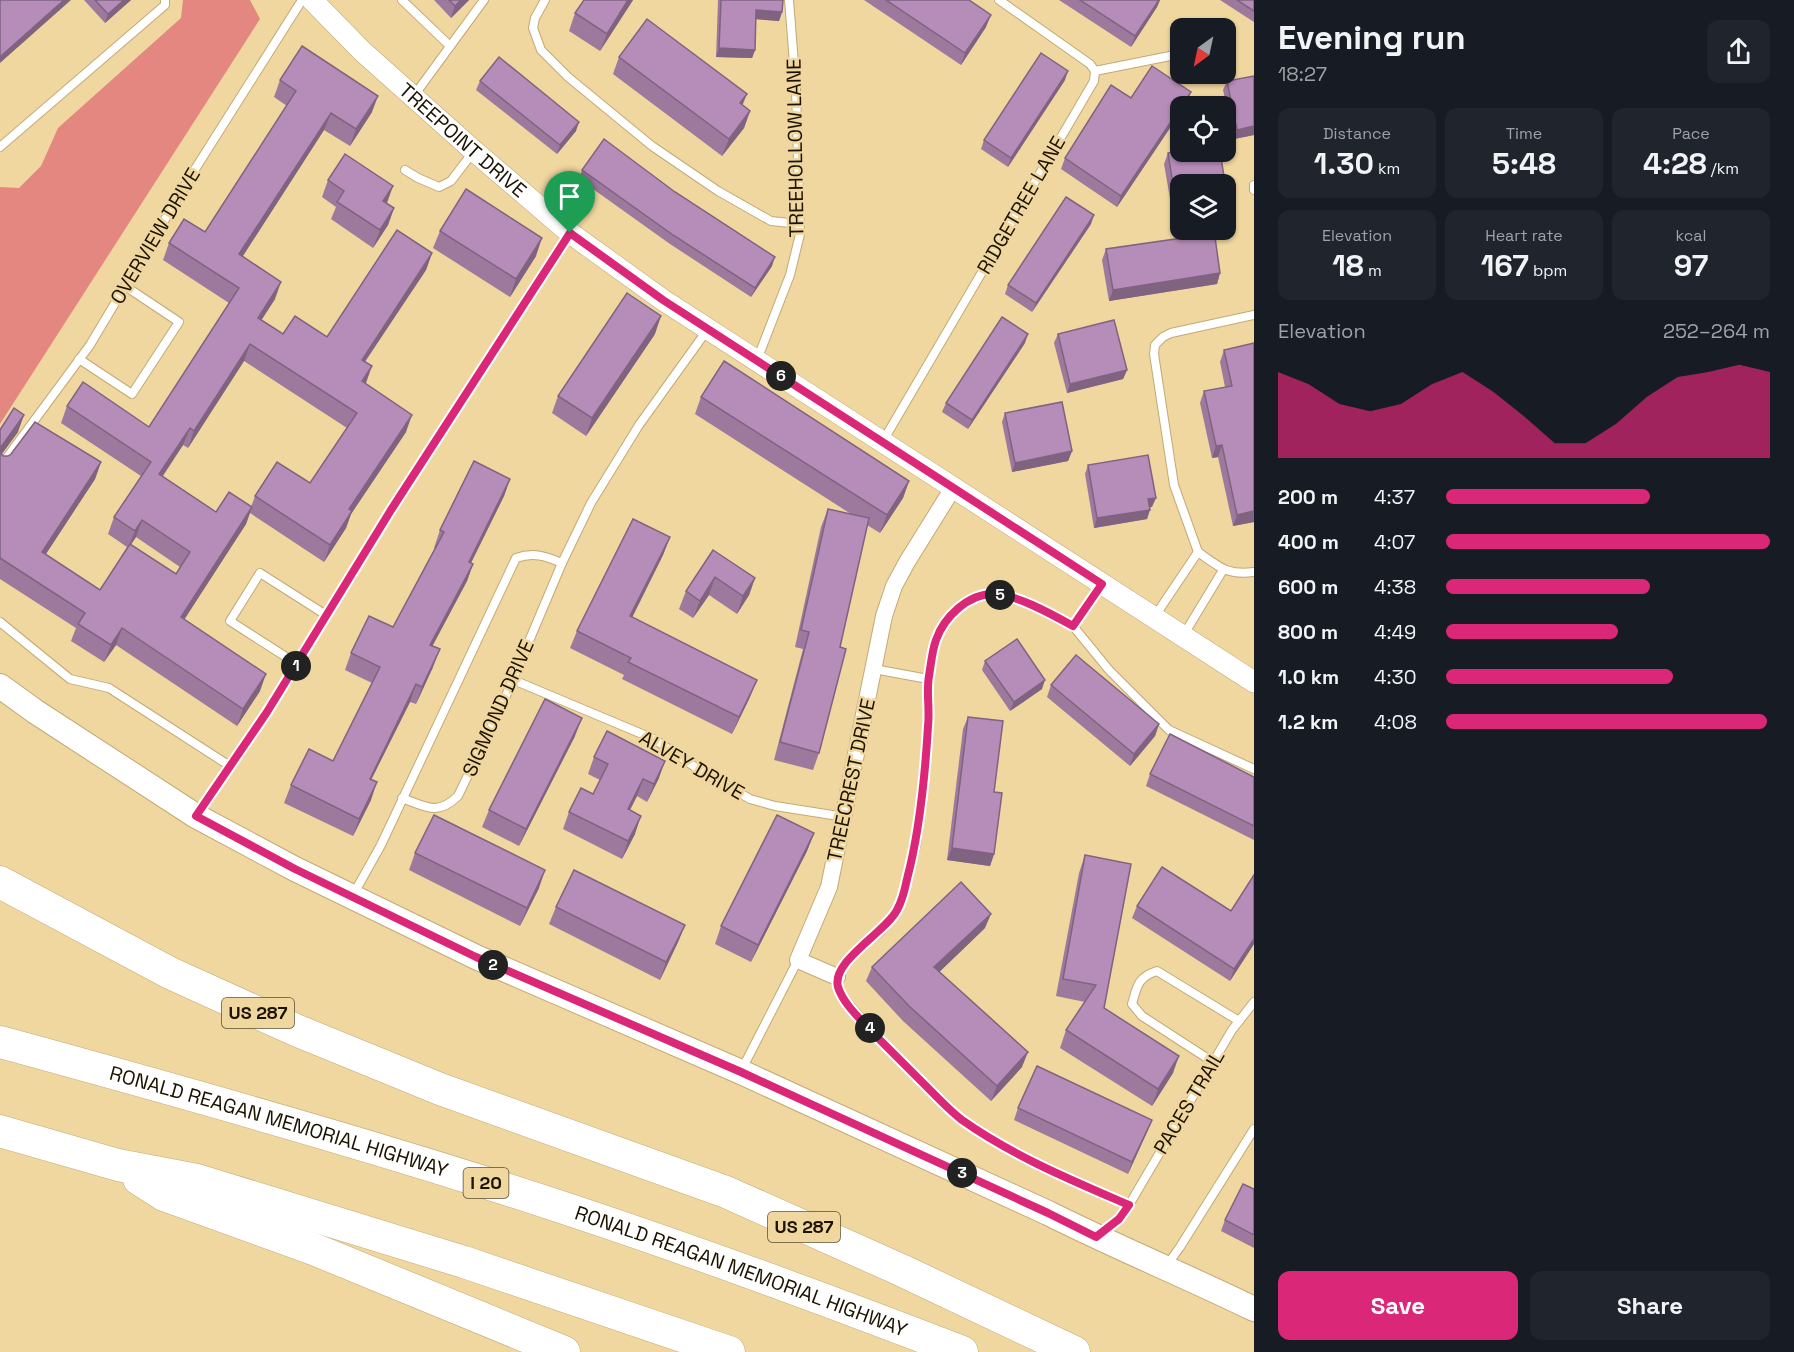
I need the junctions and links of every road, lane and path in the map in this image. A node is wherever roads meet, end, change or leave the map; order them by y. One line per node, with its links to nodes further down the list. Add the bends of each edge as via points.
1 (165, 0): 13 (lane, via 165,5)
2 (302, 0): 20 (lane, OVERVIEW DRIVE)
3 (312, 0): 12 (street, TREEPOINT DRIVE)
4 (402, 0): 9 (lane)
5 (484, 0): 9 (lane)
6 (545, 0): 18 (lane, via 532,28 541,50 568,77 652,146 718,191 771,221)
7 (789, 0): 18 (lane, TREEHOLLOW LANE)
8 (999, 0): 11 (lane)
9 (450, 46): 12 (lane)
10 (1170, 56): 11 (lane)
11 (1095, 71): 25 (lane, RIDGETREE LANE, via 1094,81)
12 (413, 97): 14 (street, TREEPOINT DRIVE)
13 (0, 147)
14 (474, 151): 15 (lane, via 451,181 439,187); 19 (street, TREEPOINT DRIVE)
15 (405, 170)
16 (1254, 185): 17 (lane)
17 (1254, 190)
18 (800, 224): 24 (lane, TREEHOLLOW LANE, via 790,275)
19 (570, 233): 22 (street, TREEPOINT DRIVE); 33 (lane)
20 (125, 286): 23 (lane, OVERVIEW DRIVE); 23 (lane, via 179,322 132,394)
21 (1254, 315): 28 (lane, via 1171,333 1155,345 1174,485)
22 (708, 329): 24 (street, TREEPOINT DRIVE); 29 (lane, SIGMOND DRIVE, via 623,450)
23 (79, 359): 26 (lane, OVERVIEW DRIVE)
24 (757, 361): 25 (street, TREEPOINT DRIVE)
25 (882, 442): 27 (street, TREEPOINT DRIVE)
26 (0, 467)
27 (953, 488): 32 (street, TREEPOINT DRIVE); 39 (street, TREECREST DRIVE, via 894,586)
28 (1198, 552): 30 (lane); 34 (lane)
29 (562, 563): 40 (lane, SIGMOND DRIVE); 46 (lane, via 541,554 516,558)
30 (1223, 570): 31 (lane); 37 (lane)
31 (1254, 572)
32 (1102, 584): 34 (street, TREEPOINT DRIVE); 36 (lane)
33 (326, 615): 38 (lane); 38 (lane, via 260,573 230,621)
34 (1154, 617): 37 (street, TREEPOINT DRIVE)
35 (0, 622): 44 (lane, via 70,679 109,688)
36 (1073, 626): 41 (lane, via 1025,602 995,594 978,596 961,605 945,623 936,640); 45 (lane, via 1109,670 1169,730)
37 (1183, 636): 42 (street, TREEPOINT DRIVE)
38 (297, 664): 44 (lane)
39 (874, 669): 41 (lane); 48 (street, TREECREST DRIVE)
40 (511, 679): 46 (lane, SIGMOND DRIVE, via 458,796 438,809); 48 (lane, ALVEY DRIVE, via 654,739 750,799)
41 (928, 679): 52 (lane, via 929,724 916,845 905,887 897,910)
42 (1254, 682)
43 (0, 686): 47 (main road)
44 (230, 766): 47 (lane)
45 (1254, 769)
46 (402, 798): 50 (lane)
47 (196, 816): 50 (main road)
48 (844, 817): 51 (street, TREECREST DRIVE, via 829,887)
49 (0, 882): 68 (highway, US 287, via 170,973 298,1031 440,1089 726,1192)
50 (353, 896): 57 (main road, via 476,957)
51 (798, 960): 52 (street); 57 (lane, TREECREST DRIVE)
52 (837, 977): 61 (lane, via 844,999 961,1119 1048,1170)
53 (1254, 1002): 54 (lane, PACES TRAIL)
54 (1239, 1021): 56 (lane, PACES TRAIL); 56 (lane, via 1157,971 1145,975 1138,985 1132,1004 1142,1016)
55 (0, 1042): 67 (highway, RONALD REAGAN MEMORIAL HIGHWAY / I 20, via 313,1129 494,1185 744,1270)
56 (1213, 1062): 61 (lane, PACES TRAIL)
57 (741, 1072): 62 (main road)
58 (1254, 1129): 63 (lane)
59 (0, 1131): 60 (highway)
60 (118, 1166): 65 (highway, via 164,1195 316,1250); 66 (highway, via 197,1180 464,1262)
61 (1129, 1205): 62 (lane, PACES TRAIL, via 1119,1219)
62 (1096, 1237): 63 (main road)
63 (1166, 1267): 64 (main road)
64 (1254, 1309)
65 (564, 1352)
66 (729, 1352)
67 (962, 1352)
68 (1074, 1352)

